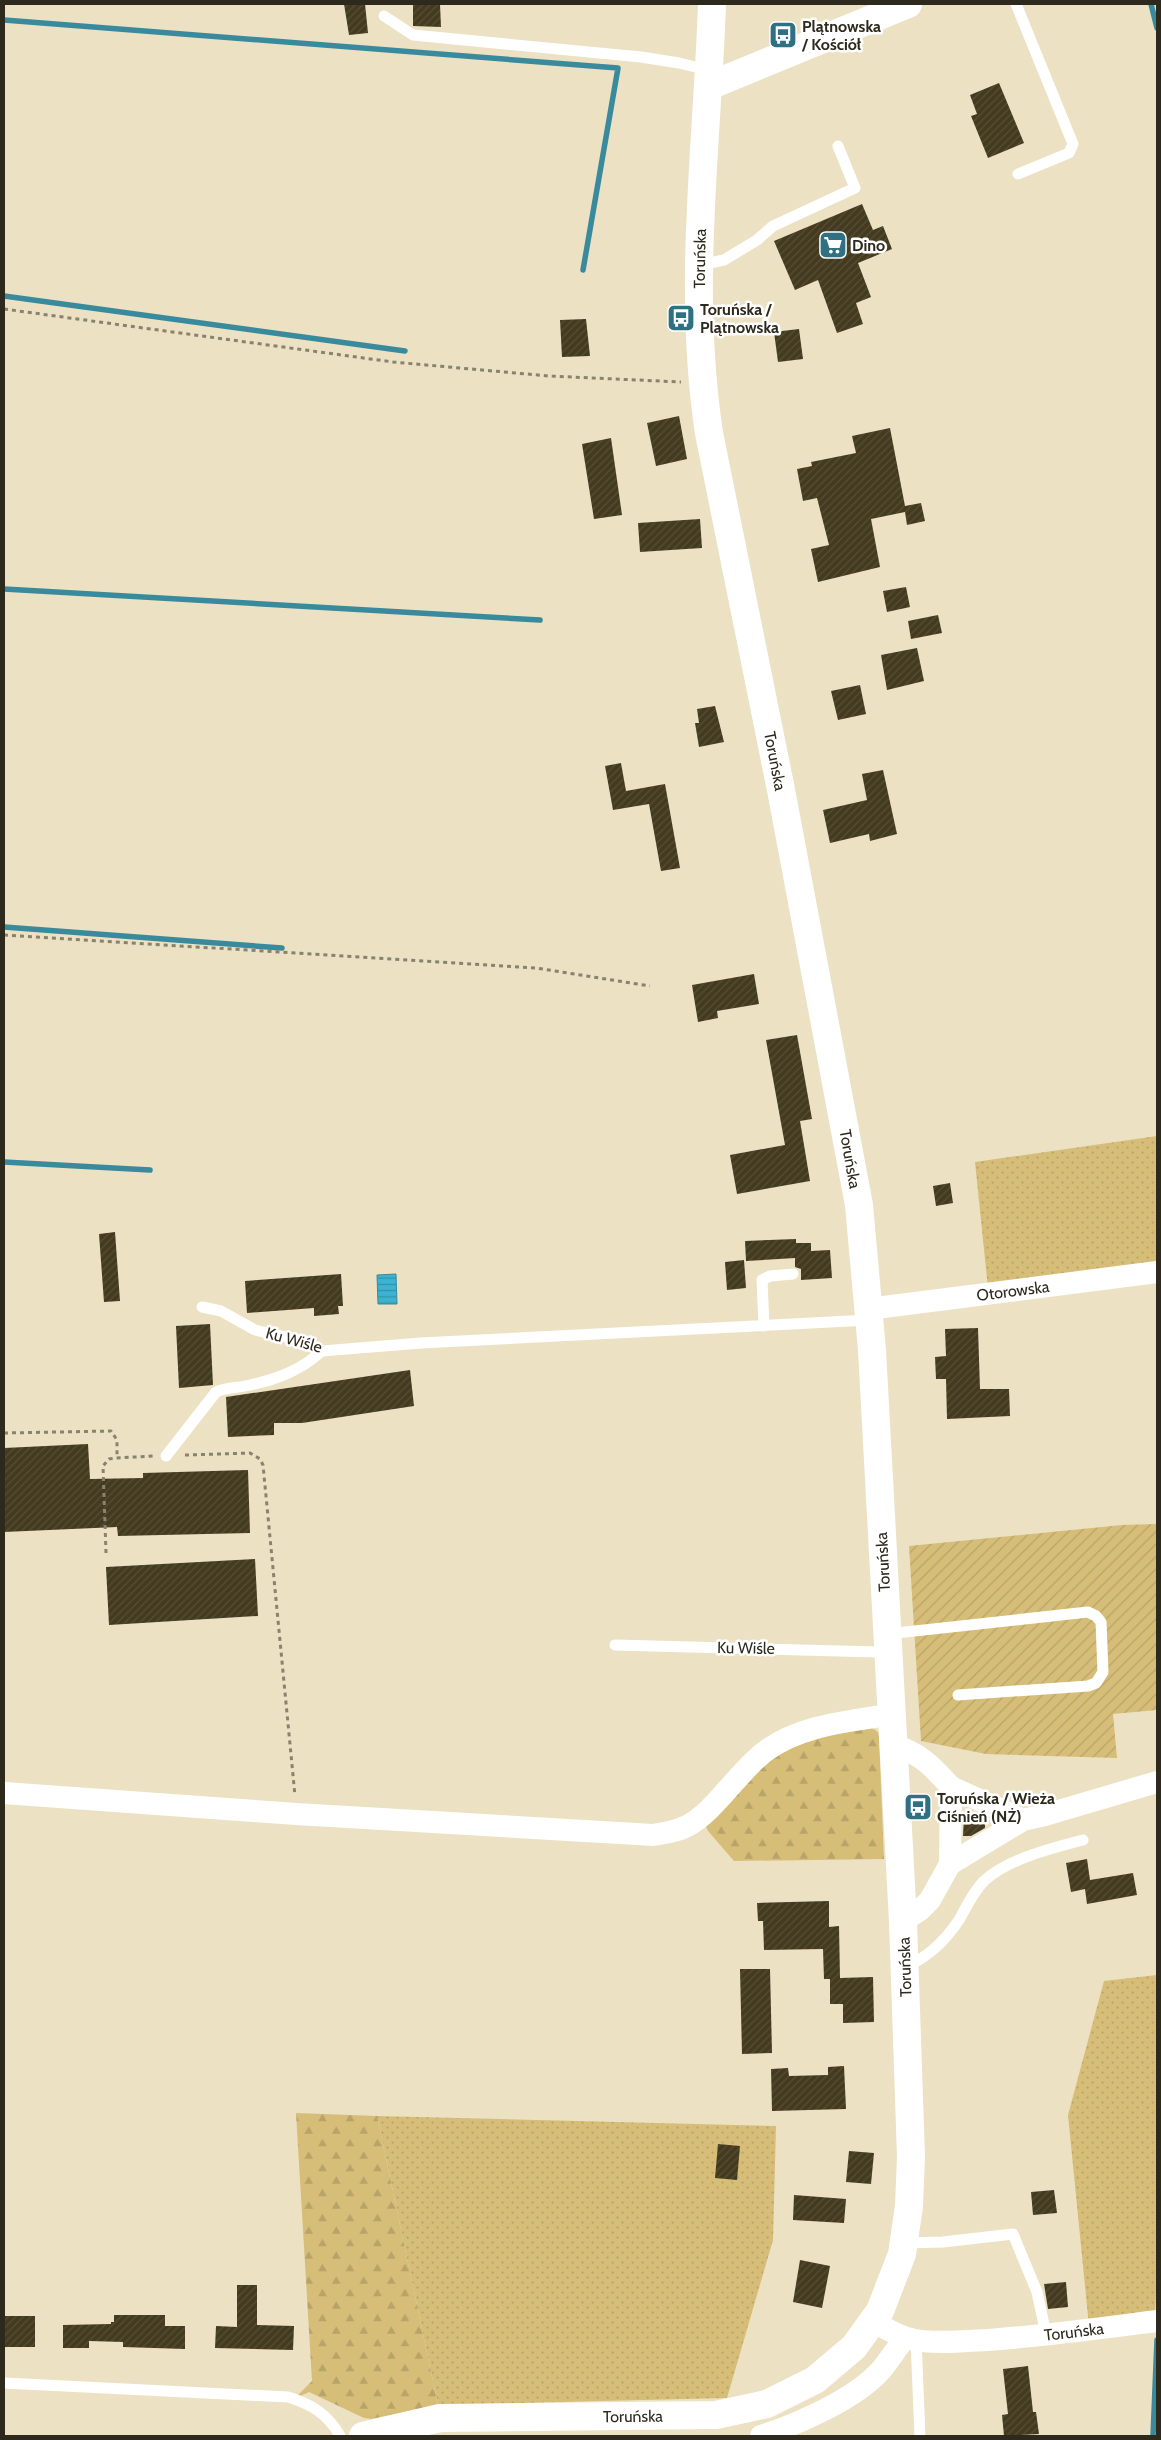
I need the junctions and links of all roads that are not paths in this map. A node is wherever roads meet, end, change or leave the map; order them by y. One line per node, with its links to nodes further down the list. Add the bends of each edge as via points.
1 (712, 4): 5 (street, Toruńska)
2 (908, 4): 5 (street)
3 (1016, 4): 7 (lane, via 1073,144 1069,153)
4 (384, 16): 5 (lane, via 412,35 679,62)
5 (709, 79): 8 (street, Toruńska, via 702,149)
6 (838, 146): 8 (lane, via 856,188 773,226 724,260)
7 (1018, 174)
8 (698, 266): 12 (street, Toruńska, via 701,384 835,1069 858,1205)
9 (1157, 1272): 12 (street, Otorowska)
10 (793, 1274): 13 (lane, via 762,1280)
11 (202, 1307): 14 (lane, Ku Wiśle, via 221,1311 255,1330 295,1339)
12 (868, 1314): 13 (lane, Ku Wiśle); 16 (street, Toruńska)
13 (764, 1326): 14 (lane, Ku Wiśle)
14 (322, 1350): 15 (lane, via 294,1371 216,1392)
15 (166, 1456)
16 (883, 1643): 17 (lane, Ku Wiśle); 18 (lane, Ku Wiśle, via 1088,1612 1102,1622 1103,1672 1096,1683); 19 (street, Toruńska)
17 (615, 1645)
18 (958, 1695)
19 (892, 1714): 20 (street, Toruńska); 23 (street, via 815,1728 782,1740 754,1761 694,1821 667,1833 638,1836)
20 (894, 1745): 22 (street, via 914,1752); 27 (street, Toruńska)
21 (1157, 1782): 24 (street)
22 (951, 1786): 24 (street); 26 (street)
23 (4, 1793)
24 (1023, 1820): 26 (street)
25 (1083, 1840): 28 (lane, via 1044,1850 990,1877 973,1895 942,1942 923,1959)
26 (950, 1864): 27 (street, via 930,1900)
27 (904, 1921): 28 (street, Toruńska)
28 (905, 1967): 29 (street, Toruńska, via 911,2157)
29 (904, 2243): 30 (street, Toruńska, via 897,2272); 32 (lane, via 1013,2234 1037,2292)
30 (874, 2320): 33 (street, Toruńska); 36 (street, Toruńska, via 854,2347 815,2380 780,2399 731,2413 440,2418)
31 (1157, 2320): 32 (street, Toruńska)
32 (1046, 2334): 33 (street, Toruńska, via 962,2341)
33 (910, 2339): 37 (street, via 881,2371 840,2402); 38 (lane)
34 (4, 2383): 35 (lane, via 288,2397 320,2412)
35 (340, 2436)
36 (362, 2436)
37 (761, 2436)
38 (920, 2436)

